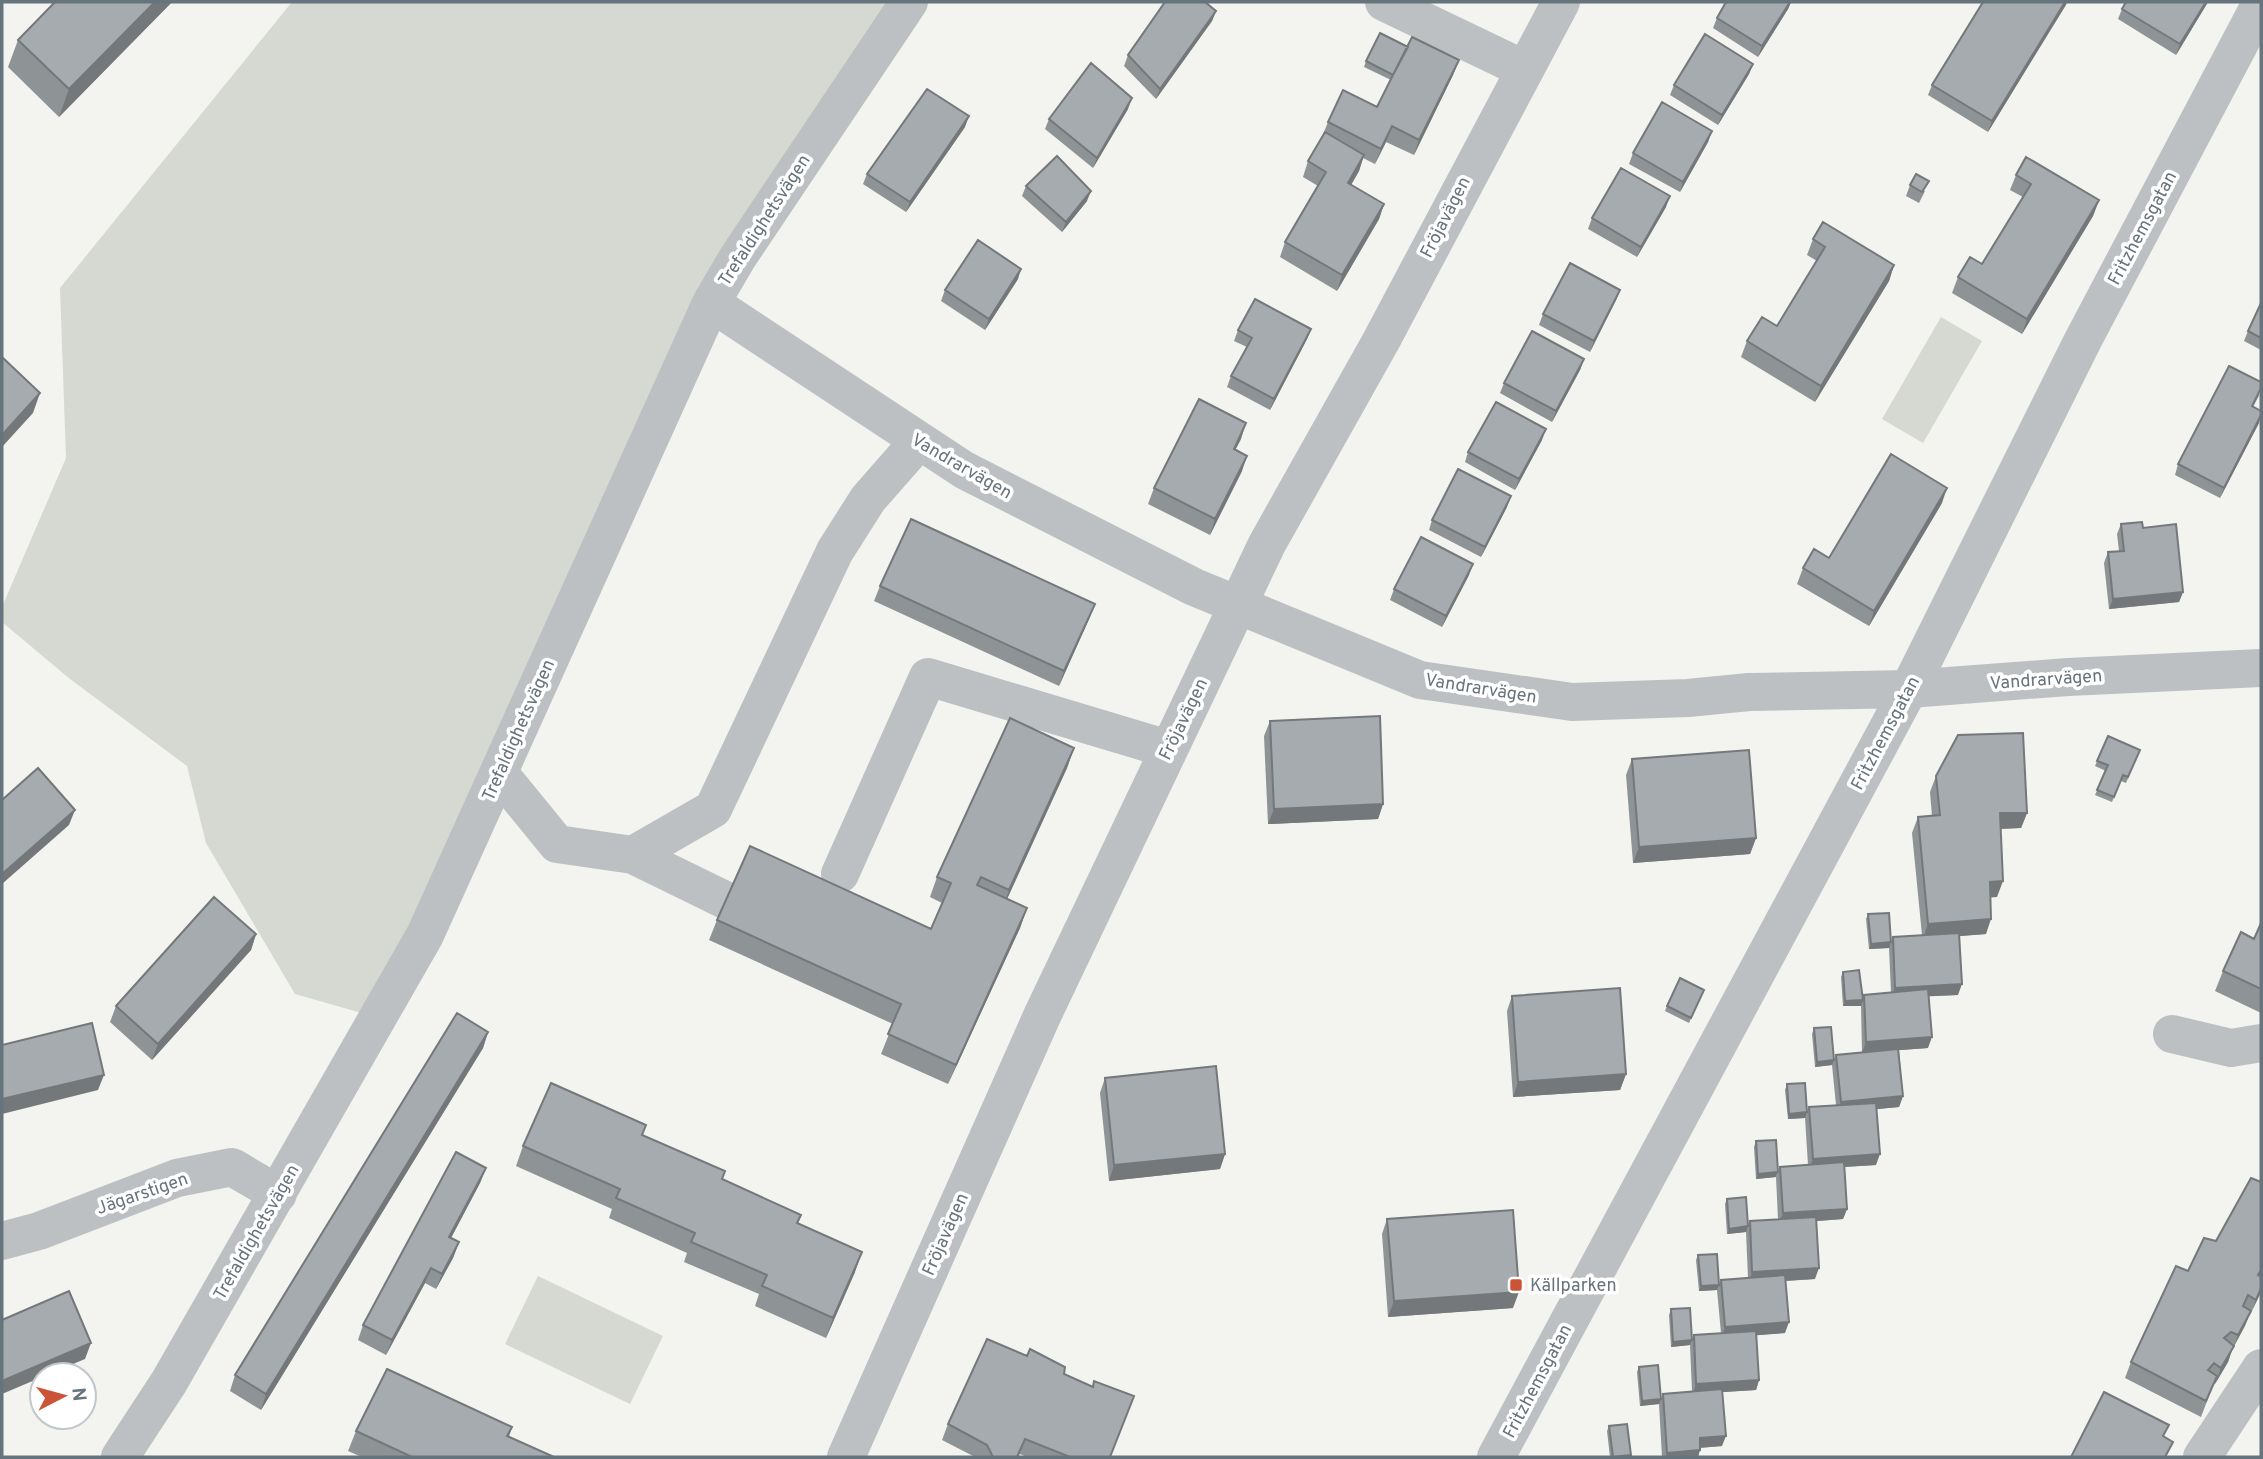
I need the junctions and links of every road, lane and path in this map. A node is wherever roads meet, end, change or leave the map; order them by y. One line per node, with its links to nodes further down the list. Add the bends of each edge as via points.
1 (909, 2): 6 (street, Trefaldighetsvägen)
2 (1384, 2): 5 (street)
3 (1561, 2): 5 (street, Fröjavägen)
4 (2261, 3): 10 (street, Fritzhemsgatan, via 2083,340)
5 (1524, 69): 8 (street, Fröjavägen, via 1381,341 1267,544)
6 (711, 303): 7 (street, Vandrarvägen); 12 (street, Trefaldighetsvägen)
7 (918, 442): 8 (street, Vandrarvägen, via 1008,493); 13 (street, via 868,499 835,551 713,809)
8 (1239, 605): 10 (street, Vandrarvägen, via 1420,680 1572,702); 11 (street, Fröjavägen)
9 (2261, 668): 10 (street, Vandrarvägen)
10 (1909, 689): 23 (street, Fritzhemsgatan)
11 (1168, 750): 14 (street, via 928,677); 22 (street, Fröjavägen, via 1042,1016)
12 (499, 773): 13 (street, via 557,844); 18 (street, Trefaldighetsvägen, via 425,935)
13 (633, 855): 15 (street)
14 (841, 874)
15 (727, 901)
16 (2172, 1034): 17 (street, via 2231,1048)
17 (2261, 1042)
18 (278, 1194): 19 (street, Jägarstigen, via 232,1167 177,1178); 21 (street, Trefaldighetsvägen)
19 (2, 1241)
20 (2261, 1368): 24 (street)
21 (120, 1457)
22 (846, 1457)
23 (1496, 1457)
24 (2202, 1457)

